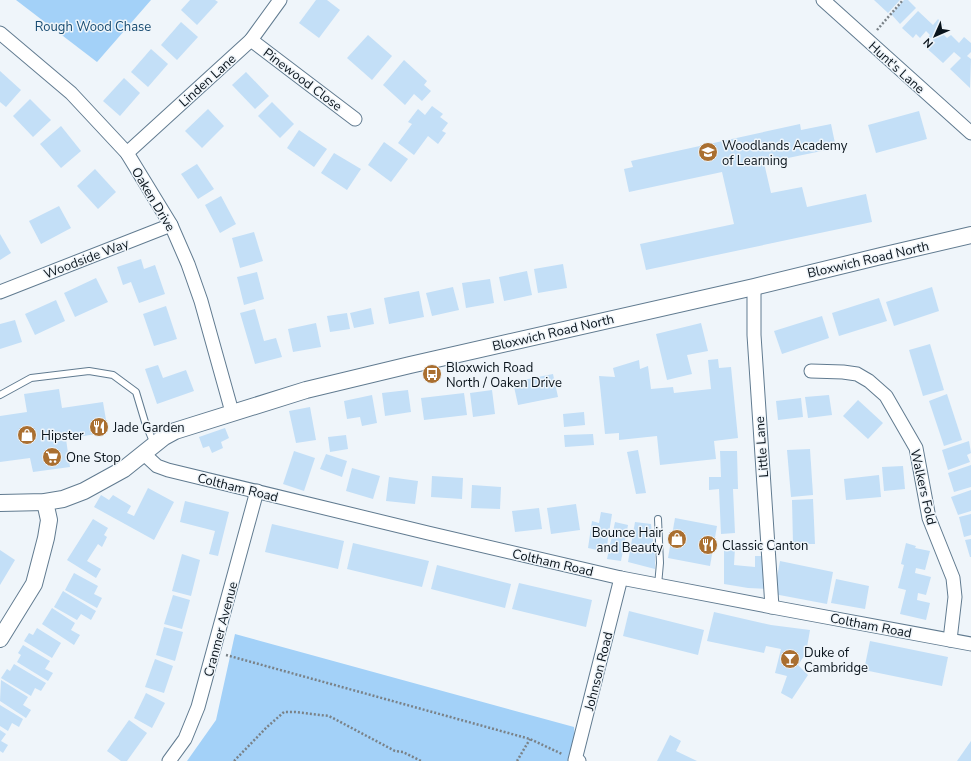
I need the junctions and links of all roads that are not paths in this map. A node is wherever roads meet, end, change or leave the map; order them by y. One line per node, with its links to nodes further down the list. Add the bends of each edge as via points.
1 (280, 0): 4 (street, Linden Lane)
2 (823, 0): 6 (street, Hunt's Lane)
3 (0, 33): 7 (street, Oaken Drive, via 71,94)
4 (252, 40): 5 (street, Pinewood Close); 7 (street, Linden Lane)
5 (355, 119)
6 (971, 133)
7 (127, 153): 8 (street, Oaken Drive)
8 (171, 225): 11 (street, Woodside Way); 14 (street, Oaken Drive, via 201,301)
9 (971, 235): 10 (street, Bloxwich Road North)
10 (754, 287): 14 (street, Bloxwich Road North, via 410,364); 22 (street, Little Lane, via 754,335)
11 (0, 292)
12 (811, 372): 24 (street, Walkers Fold, via 857,374 869,381 886,396 916,448 929,518 953,578 955,597)
13 (0, 395): 15 (lane, via 31,378 89,371 113,375 136,392 145,422)
14 (232, 412): 15 (street, Bloxwich Road North, via 175,431)
15 (149, 449): 16 (street, Coltham Road, via 157,466); 17 (street, Bloxwich Road North, via 124,469 84,491)
16 (257, 491): 20 (street, Coltham Road); 27 (street, Cranmer Avenue, via 194,720 185,739)
17 (45, 502): 18 (street, Bloxwich Road North); 23 (street, via 49,520 34,584)
18 (0, 503)
19 (658, 519): 21 (lane)
20 (621, 578): 21 (street, Coltham Road); 26 (street, Johnson Road)
21 (658, 585): 22 (street, Coltham Road)
22 (772, 607): 24 (street, Coltham Road)
23 (0, 639)
24 (950, 640): 25 (street, Coltham Road)
25 (971, 644)
26 (577, 760)
27 (169, 761)

